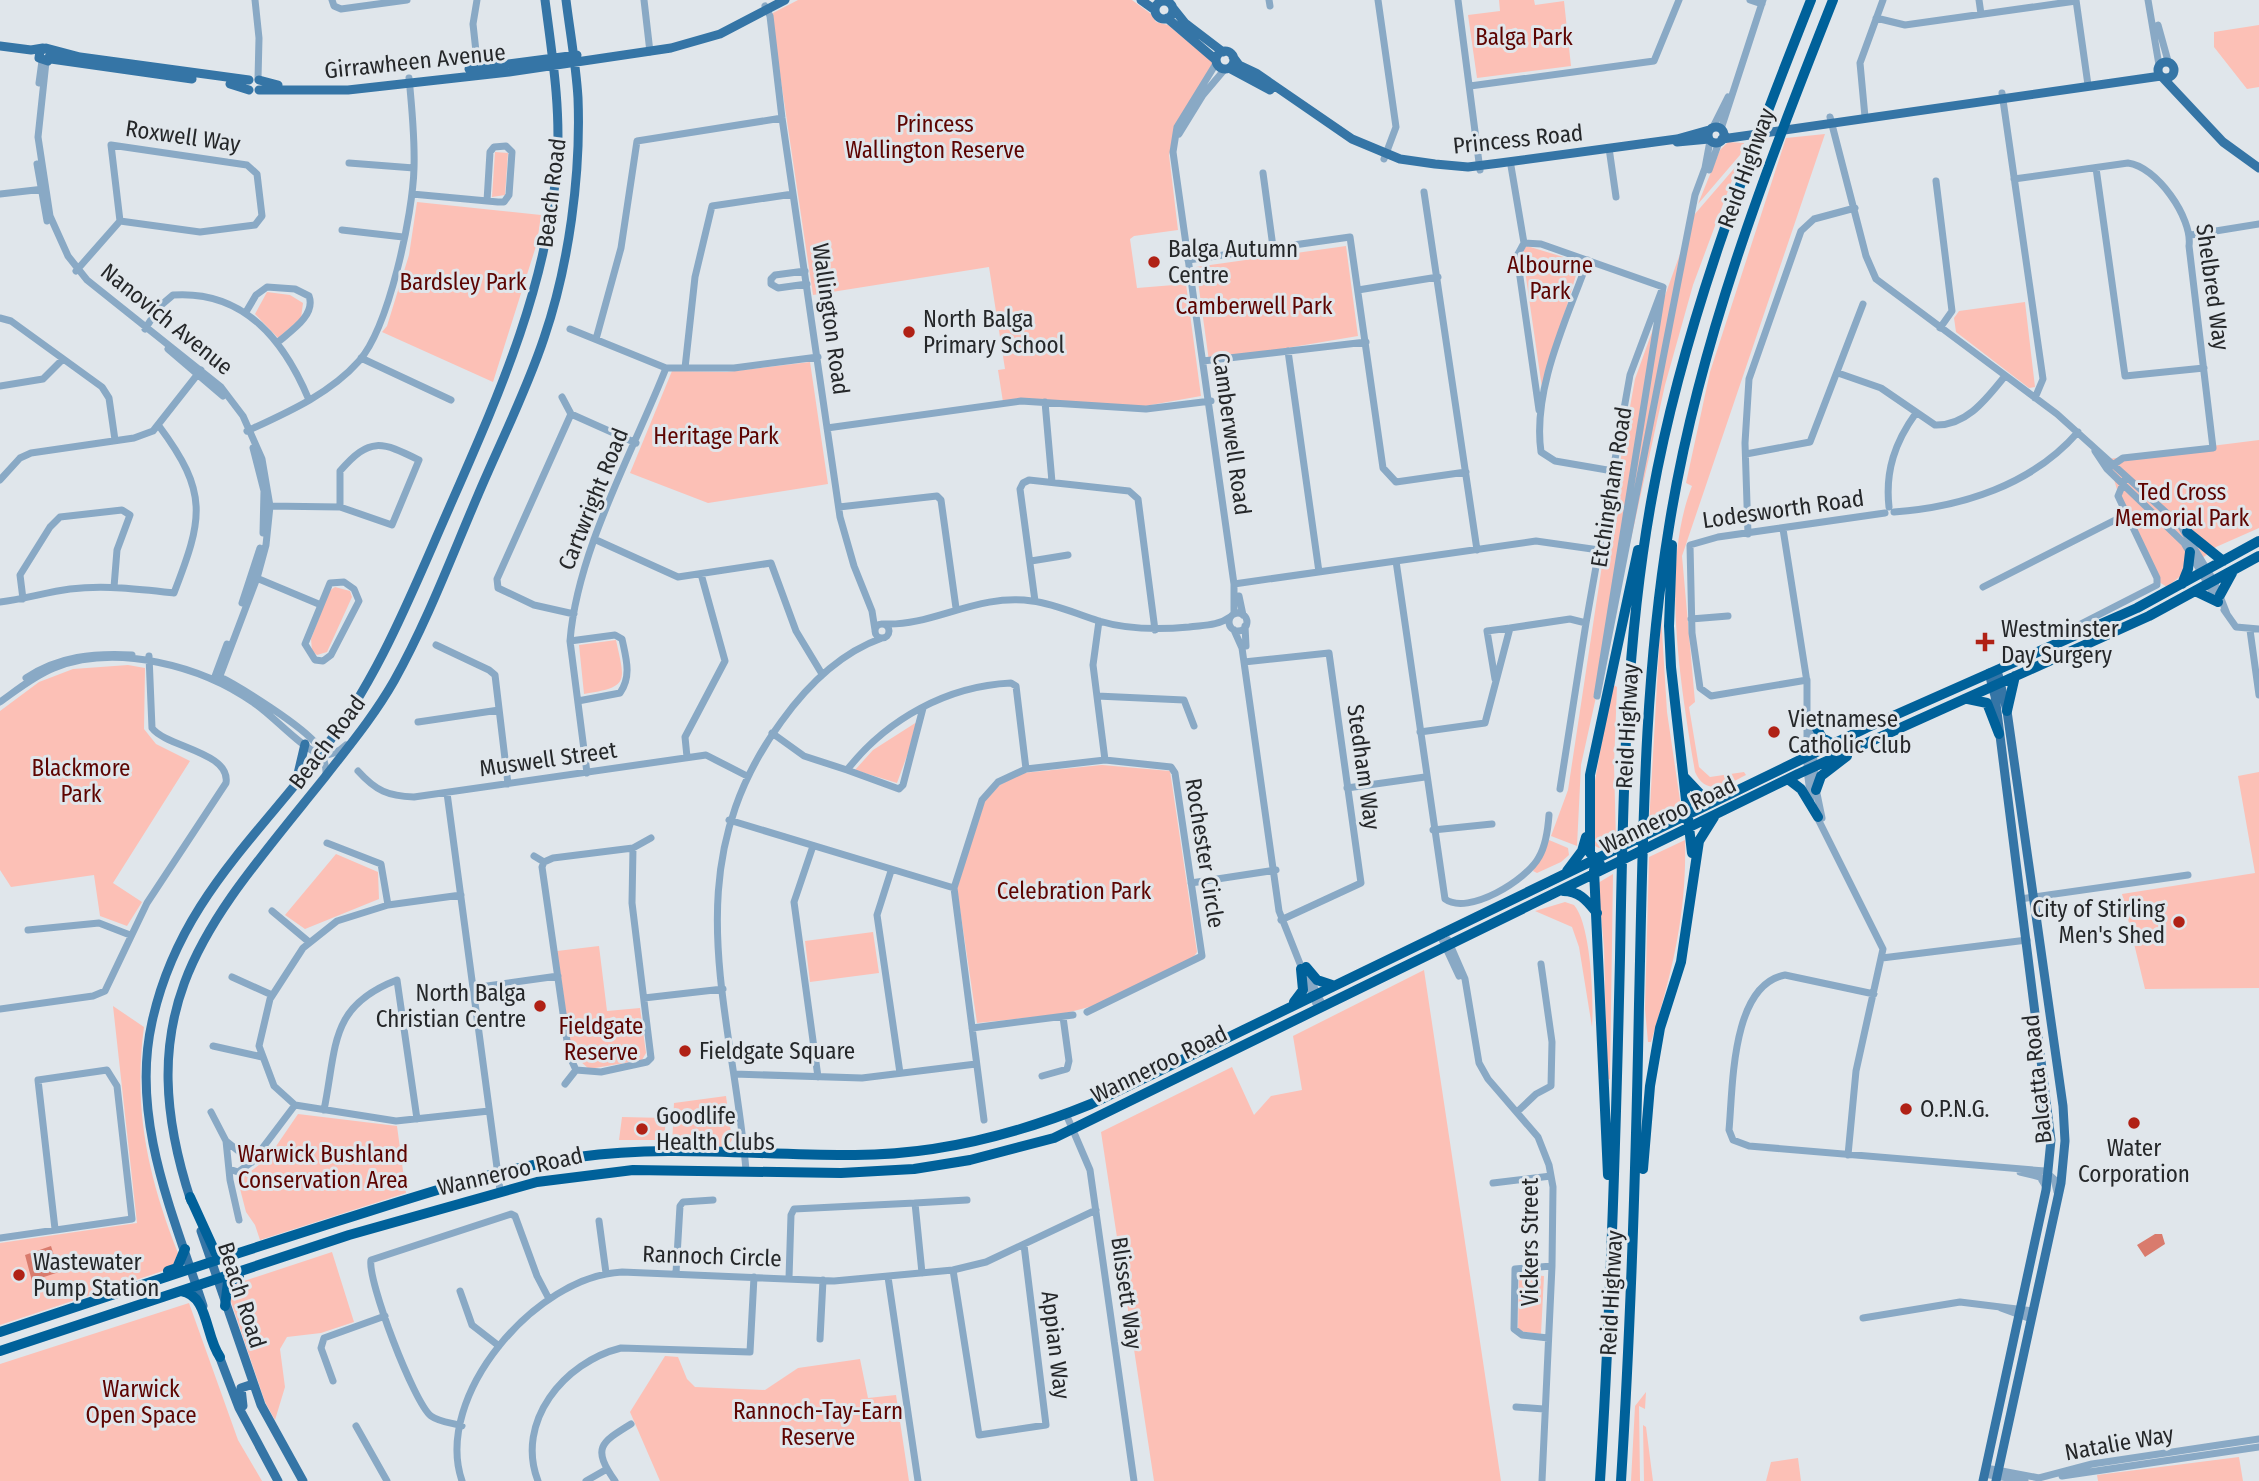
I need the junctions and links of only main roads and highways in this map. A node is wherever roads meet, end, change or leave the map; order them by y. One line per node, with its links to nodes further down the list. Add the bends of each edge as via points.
1 (545, 0): 15 (main road, Beach Road)
2 (566, 0): 14 (main road, Beach Road)
3 (775, 0): 9 (main road)
4 (785, 0): 9 (main road)
5 (1141, 0): 8 (main road)
6 (1811, 0): 24 (highway, Reid Highway, via 1754,147 1688,342)
7 (1833, 0): 23 (highway, Reid Highway, via 1724,289)
8 (1165, 3): 10 (main road); 10 (main road, via 1159,17); 13 (main road)
9 (763, 10): 14 (main road, via 720,34 685,46)
10 (1167, 18): 13 (main road)
11 (0, 48): 15 (main road, Girrawheen Avenue, via 278,85 410,80)
12 (1233, 57): 13 (main road, Princess Road); 16 (main road); 20 (main road, Princess Road, via 1342,133)
13 (1219, 58): 16 (main road, Princess Road)
14 (574, 59): 15 (main road, Girrawheen Avenue); 61 (main road, Beach Road, via 577,172 544,338 413,644 386,695 230,896 186,976 173,1024 168,1084 174,1141)
15 (553, 61): 44 (main road, Beach Road, via 557,163 545,243 521,338 376,671 320,754)
16 (1227, 69): 20 (main road, Princess Road, via 1270,89 1350,144)
17 (2162, 70): 18 (main road); 18 (main road, via 2175,72); 19 (main road, Princess Road)
18 (2194, 108): 22 (main road, via 2223,142)
19 (1610, 150): 21 (main road, Princess Road); 21 (main road, Princess Road)
20 (1385, 156): 21 (main road, Princess Road, via 1423,168)
21 (1480, 168)
22 (2259, 168)
23 (1678, 478): 43 (highway, via 1669,625); 62 (highway, Reid Highway, via 1655,624 1645,747)
24 (1652, 496): 51 (highway, via 1596,734); 63 (highway, Reid Highway, via 1629,675 1623,771)
25 (2187, 532): 29 (highway)
26 (2259, 541): 29 (highway, Wanneroo Road)
27 (2190, 552): 31 (highway)
28 (2259, 556): 30 (highway, Wanneroo Road)
29 (2223, 561): 31 (highway, Wanneroo Road)
30 (2233, 570): 32 (highway, Wanneroo Road); 32 (highway, via 2219,598)
31 (2182, 584): 33 (highway, Wanneroo Road)
32 (2195, 591): 34 (highway, Wanneroo Road)
33 (1993, 672): 35 (main road, Balcatta Road); 41 (highway, Wanneroo Road)
34 (2015, 676): 35 (highway, Wanneroo Road); 37 (highway)
35 (1997, 684): 36 (highway, Wanneroo Road); 37 (main road, Balcatta Road); 39 (main road, Balcatta Road)
36 (1965, 699): 39 (highway, via 1987,704); 42 (highway, Wanneroo Road)
37 (2007, 711): 80 (main road, Balcatta Road, via 2063,1106 2064,1149 2057,1201)
38 (1812, 719): 41 (highway, via 1822,738)
39 (1999, 734): 79 (main road, Balcatta Road, via 2050,1108 2046,1190)
40 (306, 744): 44 (main road)
41 (1833, 744): 47 (highway, Wanneroo Road)
42 (1860, 746): 45 (highway, Wanneroo Road); 46 (highway, via 1821,776)
43 (1684, 776): 47 (highway, via 1701,795); 48 (highway)
44 (297, 779): 64 (main road, Beach Road, via 225,869 179,940 152,1022 147,1077 152,1138)
45 (1787, 779): 49 (highway, Wanneroo Road); 50 (highway, via 1801,789)
46 (1816, 790)
47 (1718, 799): 48 (highway, Wanneroo Road)
48 (1689, 814): 52 (highway); 53 (highway, Wanneroo Road)
49 (1715, 815): 52 (highway, Wanneroo Road); 57 (highway, via 1699,841)
50 (1818, 817)
51 (1588, 828): 53 (highway, via 1590,853); 54 (highway, via 1582,851)
52 (1690, 828): 53 (highway, Wanneroo Road); 57 (highway)
53 (1606, 861): 54 (highway, Wanneroo Road); 55 (highway, Wanneroo Road)
54 (1564, 875): 59 (highway, Wanneroo Road)
55 (1593, 876): 56 (highway, Wanneroo Road); 58 (highway)
56 (1561, 891): 58 (highway, via 1575,891); 66 (highway, Wanneroo Road, via 1074,1129 999,1153 925,1167 848,1173 595,1172 500,1190)
57 (1692, 898): 62 (highway, via 1681,962 1654,1063)
58 (1597, 913): 63 (highway)
59 (1332, 985): 60 (highway, Wanneroo Road); 60 (highway, via 1303,968 1303,990)
60 (1292, 1005): 65 (highway, Wanneroo Road, via 1066,1114 992,1138 900,1153 617,1153 496,1172)
61 (190, 1197): 65 (highway, via 216,1254); 67 (main road, Beach Road)
62 (1635, 1232): 84 (highway, Reid Highway)
63 (1613, 1237): 83 (highway, Reid Highway)
64 (185, 1249): 68 (main road, Beach Road); 72 (highway, via 177,1268)
65 (230, 1255): 67 (highway, Wanneroo Road)
66 (286, 1256): 69 (highway, Wanneroo Road); 73 (highway, via 228,1282)
67 (211, 1261): 68 (highway, Wanneroo Road); 69 (main road, Beach Road)
68 (191, 1268): 70 (main road, Beach Road); 72 (highway, Wanneroo Road)
69 (216, 1278): 70 (highway, Wanneroo Road); 73 (main road, Beach Road)
70 (196, 1285): 71 (highway, Wanneroo Road); 76 (main road, Beach Road)
71 (178, 1291): 75 (highway, Wanneroo Road); 76 (highway, via 198,1300)
72 (94, 1301): 74 (highway, Wanneroo Road)
73 (225, 1306): 77 (main road, Beach Road)
74 (0, 1332)
75 (0, 1351)
76 (219, 1357): 78 (main road, Beach Road)
77 (253, 1384): 78 (main road, via 243,1385 240,1391); 82 (main road, Beach Road)
78 (249, 1428): 81 (main road, Beach Road)
79 (1984, 1474)
80 (1997, 1476)
81 (278, 1481)
82 (303, 1481)
83 (1600, 1481)
84 (1621, 1481)

